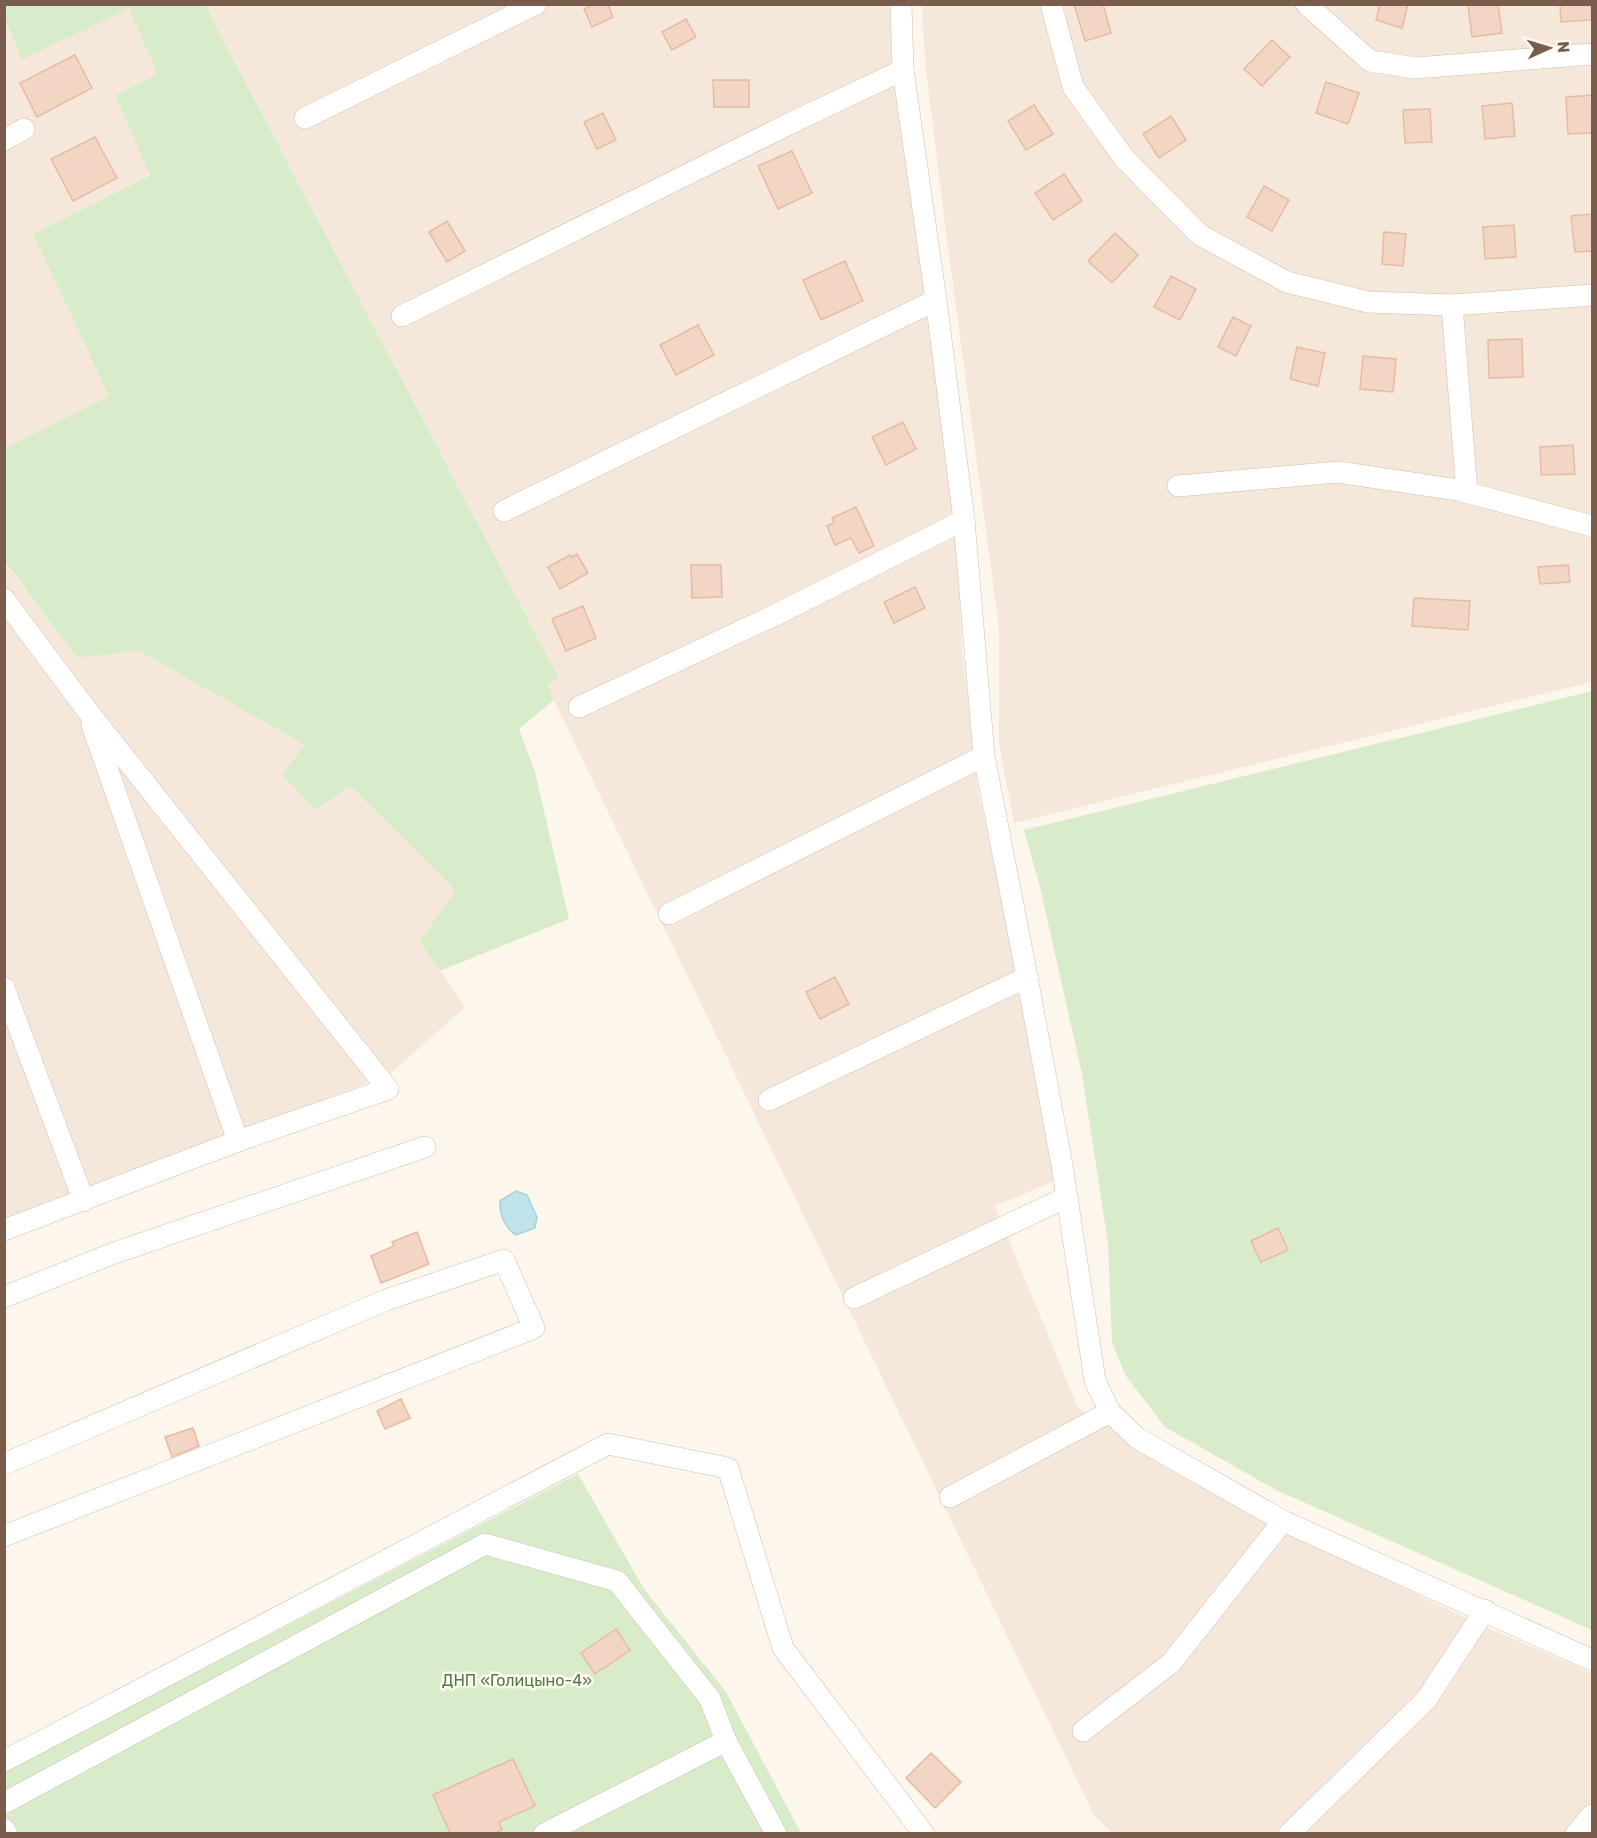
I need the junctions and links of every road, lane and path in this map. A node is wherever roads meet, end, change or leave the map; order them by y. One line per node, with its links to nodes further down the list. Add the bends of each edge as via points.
1 (536, 4): 7 (street)
2 (901, 4): 6 (street)
3 (1051, 4): 12 (street, via 1073,87 1124,158 1200,235 1287,282 1368,302)
4 (1306, 4): 5 (street, via 1371,61 1416,68)
5 (1593, 54)
6 (903, 70): 11 (street); 13 (street)
7 (305, 118)
8 (24, 129): 9 (street)
9 (4, 140)
10 (1593, 295): 12 (street)
11 (936, 300): 16 (street); 17 (street)
12 (1452, 305): 15 (street)
13 (402, 316)
14 (1178, 486): 15 (street, via 1338,472)
15 (1467, 493): 18 (street)
16 (504, 511)
17 (964, 520): 20 (street); 22 (street)
18 (1593, 526)
19 (4, 599): 21 (street)
20 (579, 707)
21 (86, 708): 27 (street); 27 (street, via 388,1089)
22 (984, 756): 23 (street); 24 (street)
23 (669, 914)
24 (1027, 977): 26 (street); 29 (street)
25 (4, 988): 30 (street)
26 (768, 1100)
27 (238, 1141): 30 (street)
28 (425, 1147): 32 (street, via 114,1253)
29 (1067, 1197): 33 (street); 34 (street, via 1095,1381)
30 (84, 1201): 31 (street)
31 (4, 1230)
32 (4, 1297)
33 (854, 1298)
34 (1110, 1412): 36 (street); 37 (street, via 1137,1437)
35 (4, 1464): 38 (street, via 386,1300 504,1260 534,1328)
36 (950, 1497)
37 (1283, 1521): 39 (street); 41 (street, via 1171,1663)
38 (4, 1536)
39 (1485, 1610): 40 (street); 51 (street, via 1426,1700)
40 (1593, 1660)
41 (1083, 1731)
42 (726, 1741): 44 (street, via 710,1699 617,1581 485,1544); 48 (street); 49 (street)
43 (4, 1761): 50 (street, via 608,1444 728,1468 783,1648)
44 (4, 1803)
45 (1593, 1815): 52 (street)
46 (4, 1829): 47 (street)
47 (7, 1833)
48 (544, 1833)
49 (776, 1833)
50 (924, 1833)
51 (1289, 1833)
52 (1576, 1833)

